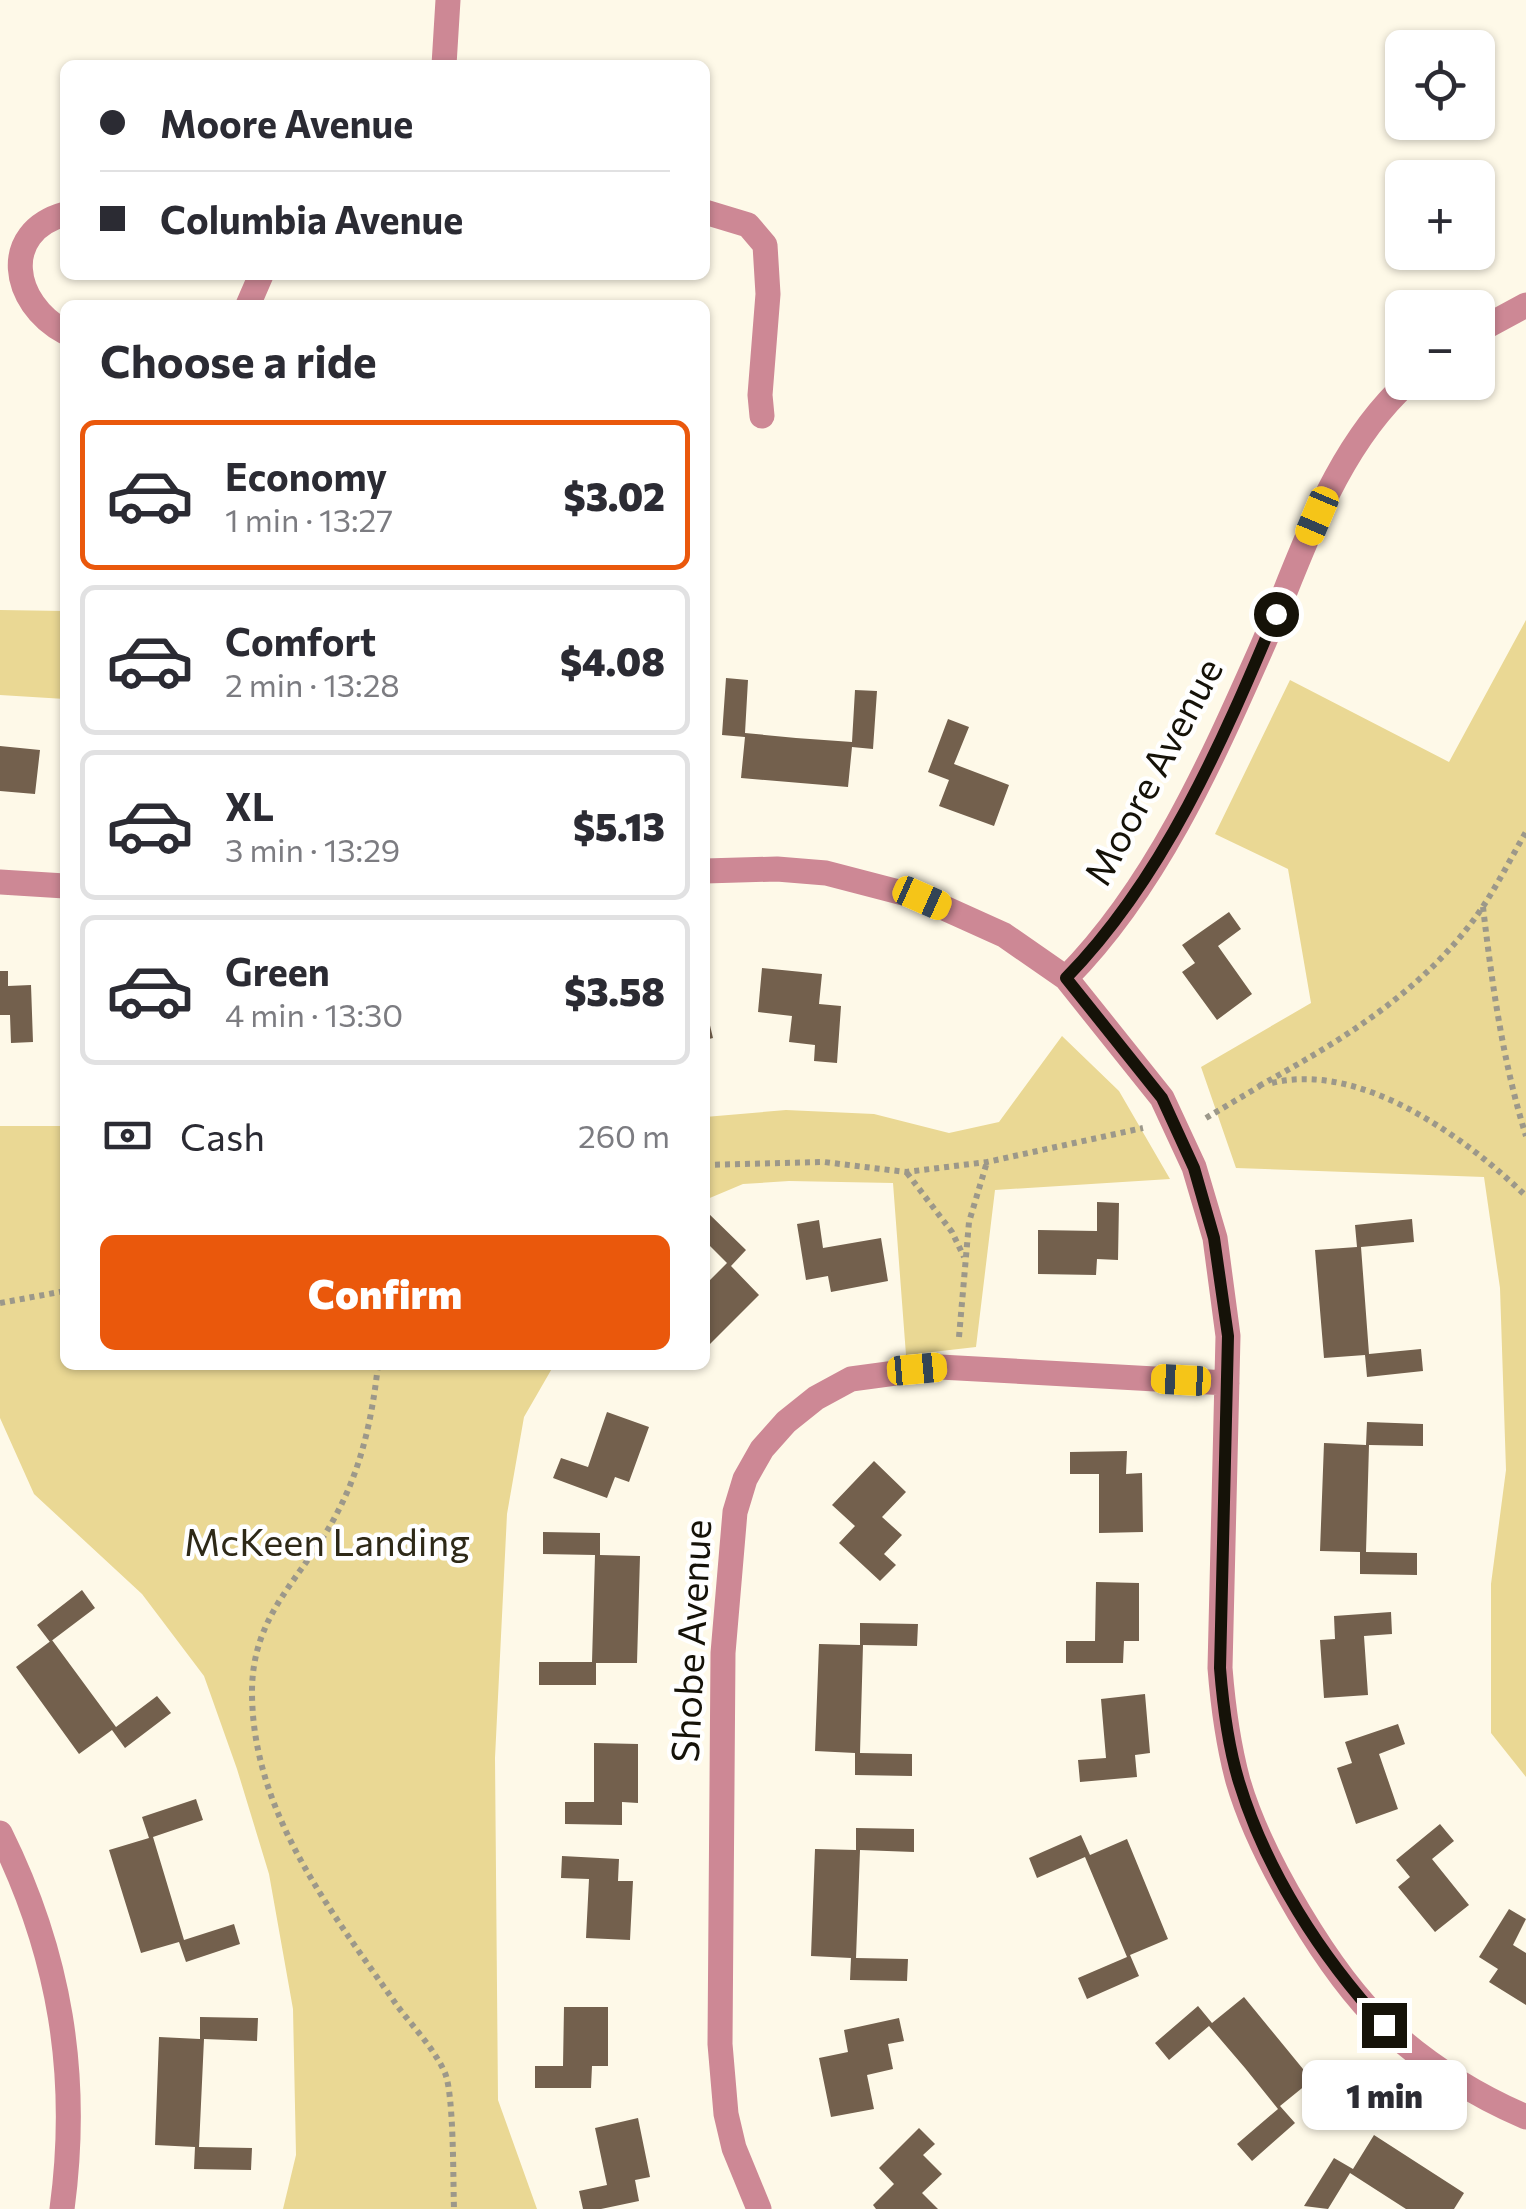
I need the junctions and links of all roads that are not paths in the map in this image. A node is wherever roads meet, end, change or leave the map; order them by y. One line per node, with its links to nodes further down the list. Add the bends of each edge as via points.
1 (448, 0): 2 (street)
2 (444, 60)
3 (710, 214): 9 (street, via 748,226 765,244)
4 (60, 216): 7 (street, via 34,228 15,260 18,281 35,310)
5 (1526, 306): 6 (street)
6 (1495, 322)
7 (60, 329)
8 (1390, 400): 13 (street, Moore Avenue, via 1317,516 1262,647 1164,846 1097,946)
9 (762, 416)
10 (710, 871): 13 (street, via 826,873 922,898 1004,935)
11 (0, 882): 12 (street)
12 (60, 886)
13 (1066, 978): 14 (street, via 1162,1098 1194,1168 1214,1238 1228,1336)
14 (1227, 1382): 16 (street, via 1220,1668 1239,1783 1305,1923 1354,1992 1419,2056); 18 (street, Shobe Avenue, via 895,1370 851,1379 816,1398 762,1449 745,1479 735,1512 723,1653 720,2044 730,2131)
15 (0, 1833): 17 (street, via 29,1892 64,2030 70,2101)
16 (1526, 2118)
17 (62, 2209)
18 (759, 2209)

